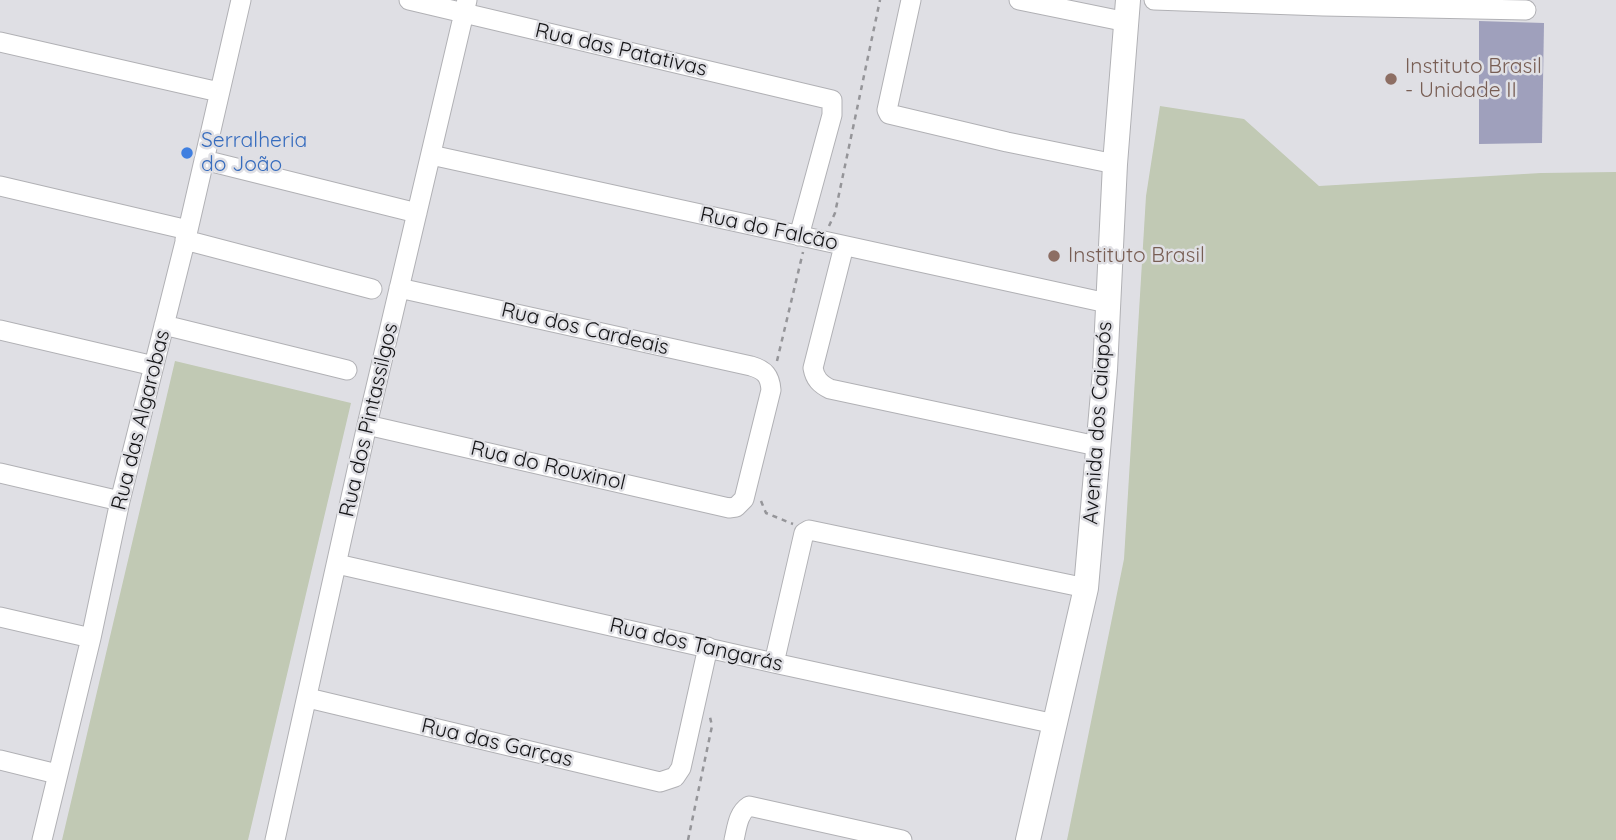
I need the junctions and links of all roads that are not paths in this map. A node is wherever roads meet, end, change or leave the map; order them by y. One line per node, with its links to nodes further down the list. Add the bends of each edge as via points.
1 (241, 0): 10 (street, Rua das Algarobas)
2 (409, 0): 6 (street, Rua das Patativas)
3 (911, 0): 13 (street, via 889,114)
4 (1018, 0): 8 (street)
5 (1154, 0): 7 (street)
6 (466, 7): 11 (street, Rua dos Pintassilgos); 17 (street, Rua das Patativas, via 832,100)
7 (1526, 10)
8 (1127, 11): 13 (main road, Avenida dos Caiapós)
9 (0, 42): 10 (street)
10 (219, 92): 12 (street, Rua das Algarobas)
11 (431, 155): 15 (street, Rua dos Pintassilgos); 17 (street, Rua do Falcão)
12 (204, 160): 15 (street); 16 (street, Rua das Algarobas)
13 (1115, 164): 21 (main road, Avenida dos Caiapós)
14 (0, 186): 16 (street)
15 (417, 213): 19 (street, Rua dos Pintassilgos)
16 (187, 235): 20 (street); 22 (street, Rua das Algarobas)
17 (805, 241): 18 (street, Rua do Falcão)
18 (844, 246): 21 (street, Rua do Falcão); 27 (street, via 813,368 820,384)
19 (399, 288): 26 (street, Rua dos Pintassilgos); 30 (street, Rua dos Cardeais, via 773,370 744,499 736,508)
20 (372, 289)
21 (1107, 303): 27 (main road, Avenida dos Caiapós)
22 (164, 325): 24 (street, Rua das Algarobas); 25 (street)
23 (0, 330): 24 (street)
24 (154, 366): 29 (street, Rua das Algarobas)
25 (347, 370)
26 (367, 425): 30 (street, Rua do Rouxinol); 31 (street, Rua dos Pintassilgos)
27 (1097, 446): 32 (main road, Avenida dos Caiapós)
28 (0, 473): 29 (street)
29 (120, 501): 34 (street, Rua das Algarobas)
30 (729, 508)
31 (337, 564): 35 (street, Rua dos Tangarás); 37 (street, Rua dos Pintassilgos)
32 (1086, 589): 36 (street, via 804,530); 38 (main road, Avenida dos Caiapós)
33 (0, 617): 34 (street)
34 (91, 638): 40 (street, Rua das Algarobas)
35 (708, 647): 36 (street, Rua dos Tangarás); 37 (street, Rua das Garças, via 681,768 660,782)
36 (774, 663): 38 (street, Rua dos Tangarás)
37 (308, 698): 42 (street, Rua dos Pintassilgos)
38 (1055, 724): 45 (main road, Avenida dos Caiapós)
39 (0, 760): 40 (street)
40 (57, 774): 41 (street, Rua das Algarobas)
41 (42, 840)
42 (277, 840)
43 (734, 840): 44 (street, via 740,816 749,806)
44 (902, 840)
45 (1028, 840)

